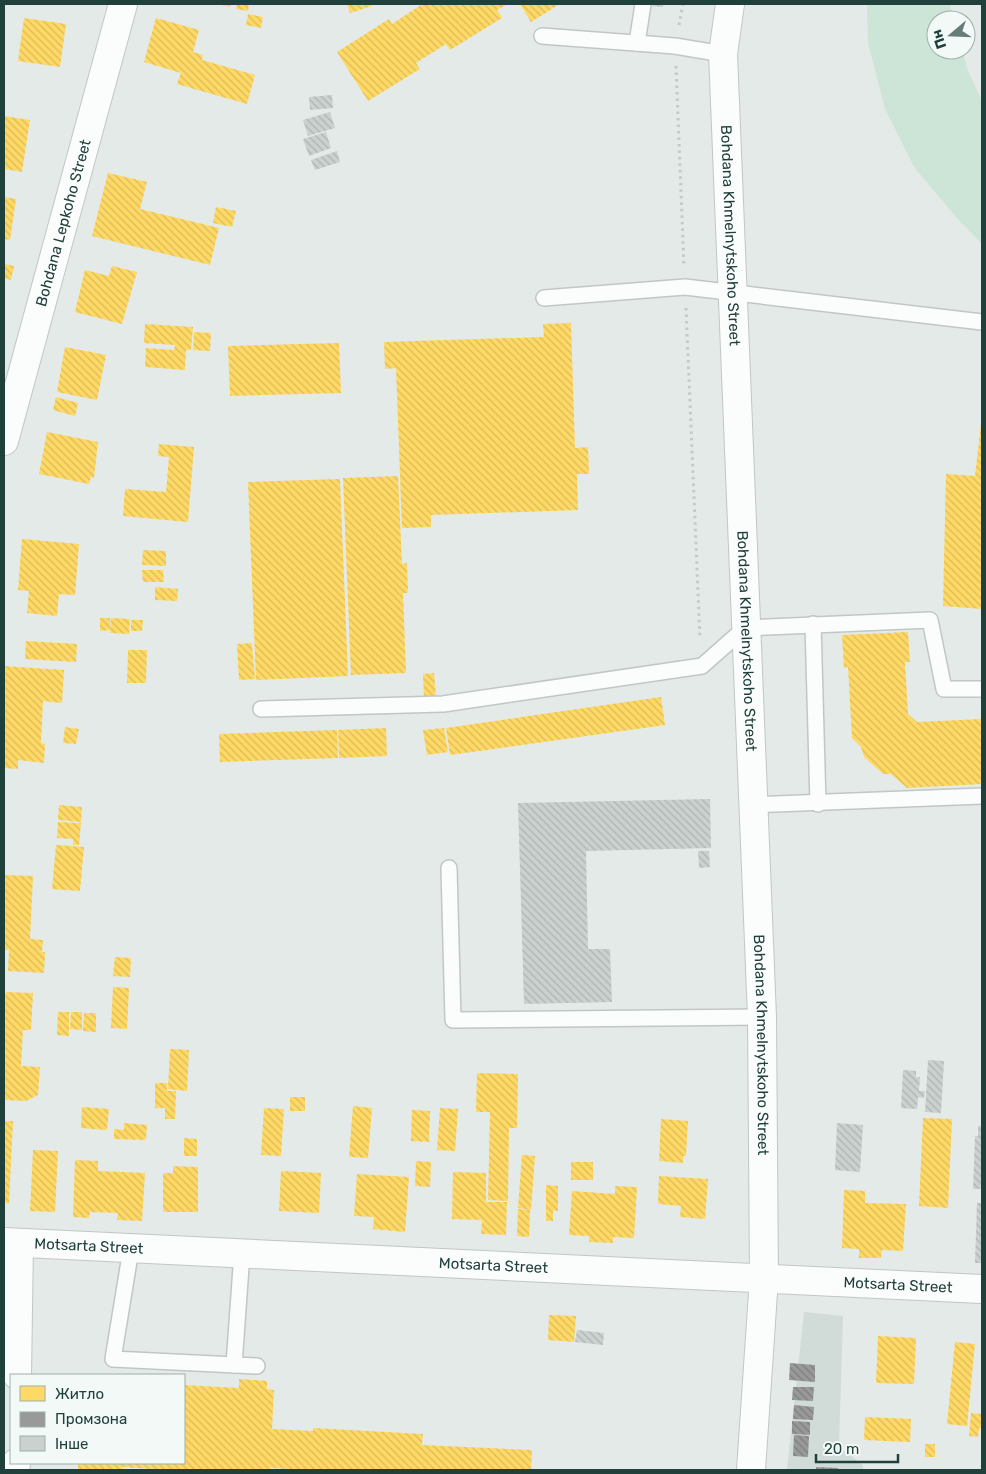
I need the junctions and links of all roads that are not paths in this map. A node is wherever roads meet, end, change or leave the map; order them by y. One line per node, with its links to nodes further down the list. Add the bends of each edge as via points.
1 (123, 4): 10 (street, Bohdana Lepkoho Street)
2 (643, 4): 5 (lane)
3 (731, 10): 6 (street, Bohdana Khmelnytskoho Street)
4 (542, 36): 5 (lane)
5 (637, 43): 6 (lane)
6 (723, 54): 7 (street, Bohdana Khmelnytskoho Street)
7 (734, 292): 8 (lane, via 685,288); 9 (lane); 12 (street, Bohdana Khmelnytskoho Street)
8 (544, 298)
9 (982, 322)
10 (4, 442)
11 (813, 624): 12 (lane); 13 (lane, via 930,620 944,689); 16 (lane)
12 (745, 628): 14 (lane, via 702,666 443,704); 17 (street, Bohdana Khmelnytskoho Street)
13 (982, 689)
14 (260, 709)
15 (982, 796): 16 (lane)
16 (818, 804): 17 (lane)
17 (752, 805): 19 (street, Bohdana Khmelnytskoho Street)
18 (449, 868): 19 (lane, via 453,1020)
19 (762, 1017): 23 (street, Bohdana Khmelnytskoho Street)
20 (11, 1243): 21 (street, Motsarta Street); 27 (street)
21 (131, 1249): 22 (street, Motsarta Street); 25 (lane, via 113,1359)
22 (242, 1253): 23 (street, Motsarta Street); 25 (lane)
23 (764, 1278): 24 (street, Motsarta Street); 28 (street, Bohdana Khmelnytskoho Street)
24 (982, 1289)
25 (234, 1365): 26 (lane)
26 (257, 1366)
27 (17, 1374)
28 (751, 1470)

